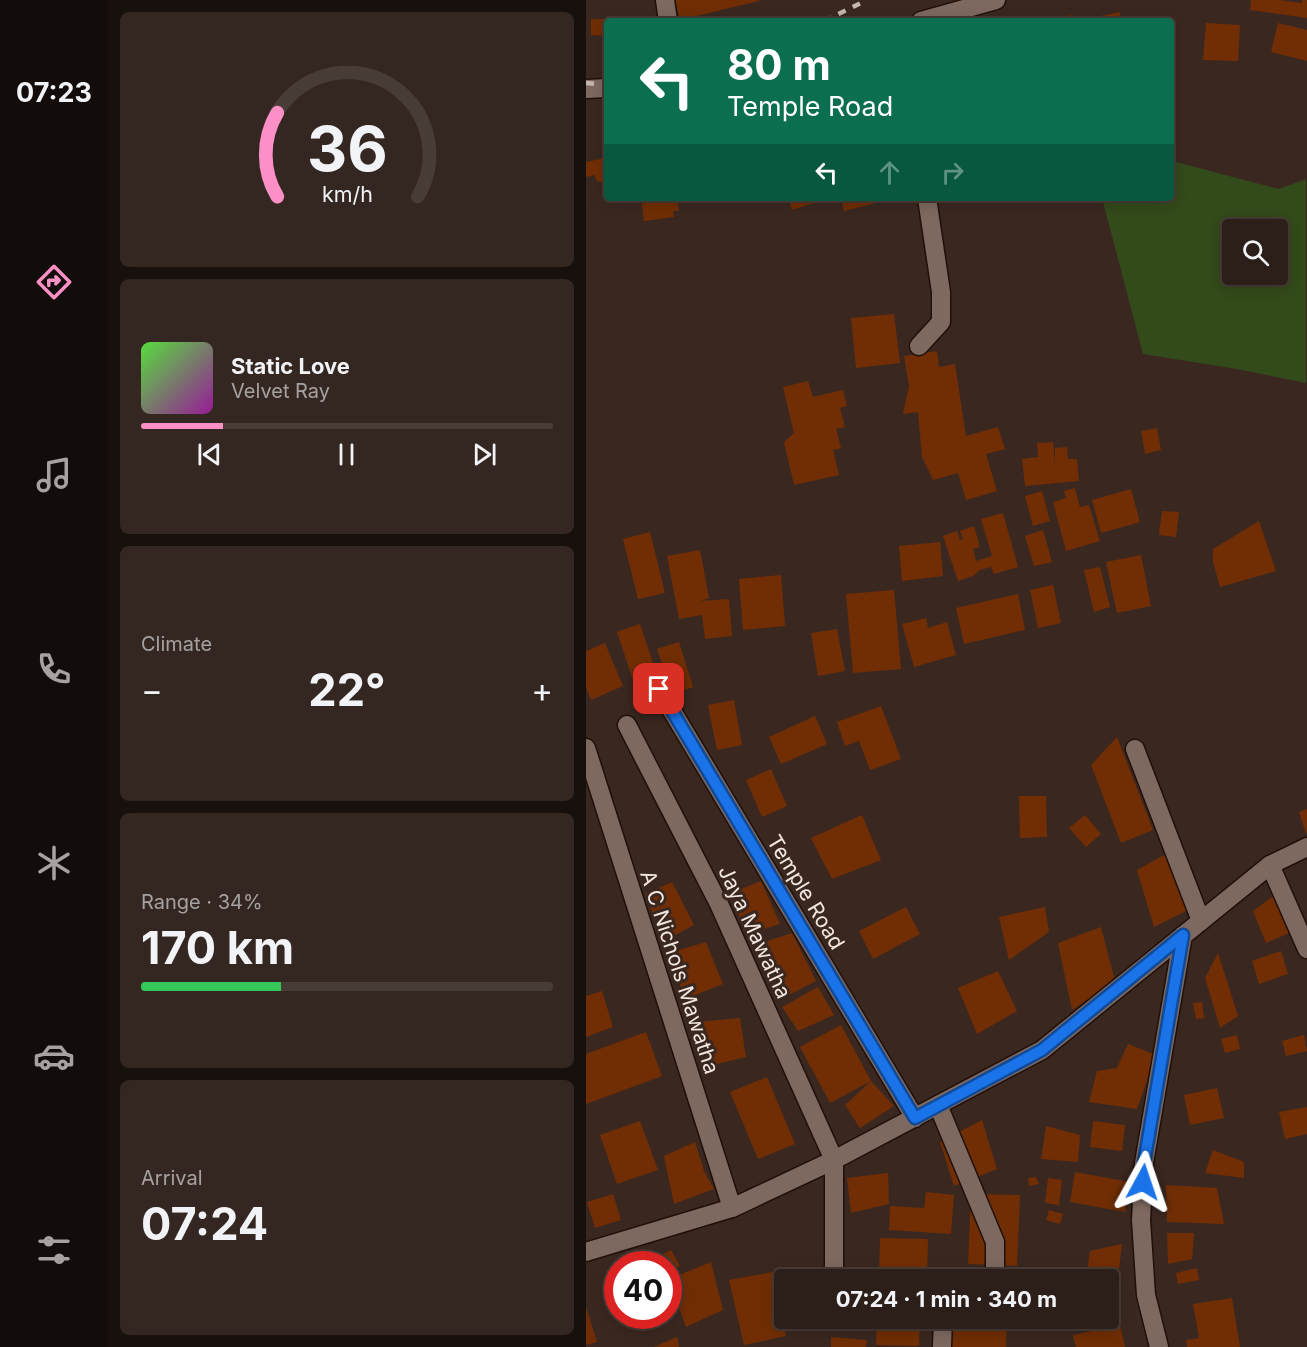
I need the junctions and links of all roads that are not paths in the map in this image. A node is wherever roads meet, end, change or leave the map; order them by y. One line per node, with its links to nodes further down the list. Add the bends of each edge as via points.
1 (665, 0): 3 (street)
2 (996, 0): 4 (street)
3 (668, 18)
4 (932, 18)
5 (604, 88): 6 (street)
6 (586, 89)
7 (927, 201): 8 (street, via 941,292 941,322)
8 (919, 346)
9 (659, 689): 19 (street, Temple Road)
10 (627, 725): 20 (street, Jaya Mawatha, via 719,904)
11 (586, 748): 21 (street, A C Nichols Mawatha)
12 (1135, 749): 15 (street)
13 (1306, 847): 14 (street)
14 (1270, 865): 15 (street); 17 (street)
15 (1201, 921): 16 (street)
16 (1183, 935): 18 (street, via 1042,1050); 27 (street, via 1144,1163 1141,1220 1146,1295)
17 (1306, 949)
18 (938, 1105): 19 (street); 24 (street, via 996,1242)
19 (915, 1118): 20 (street)
20 (834, 1160): 21 (street); 23 (street)
21 (732, 1209): 22 (street)
22 (587, 1248)
23 (834, 1269)
24 (995, 1269)
25 (943, 1329): 26 (street)
26 (942, 1347)
27 (1159, 1347)

